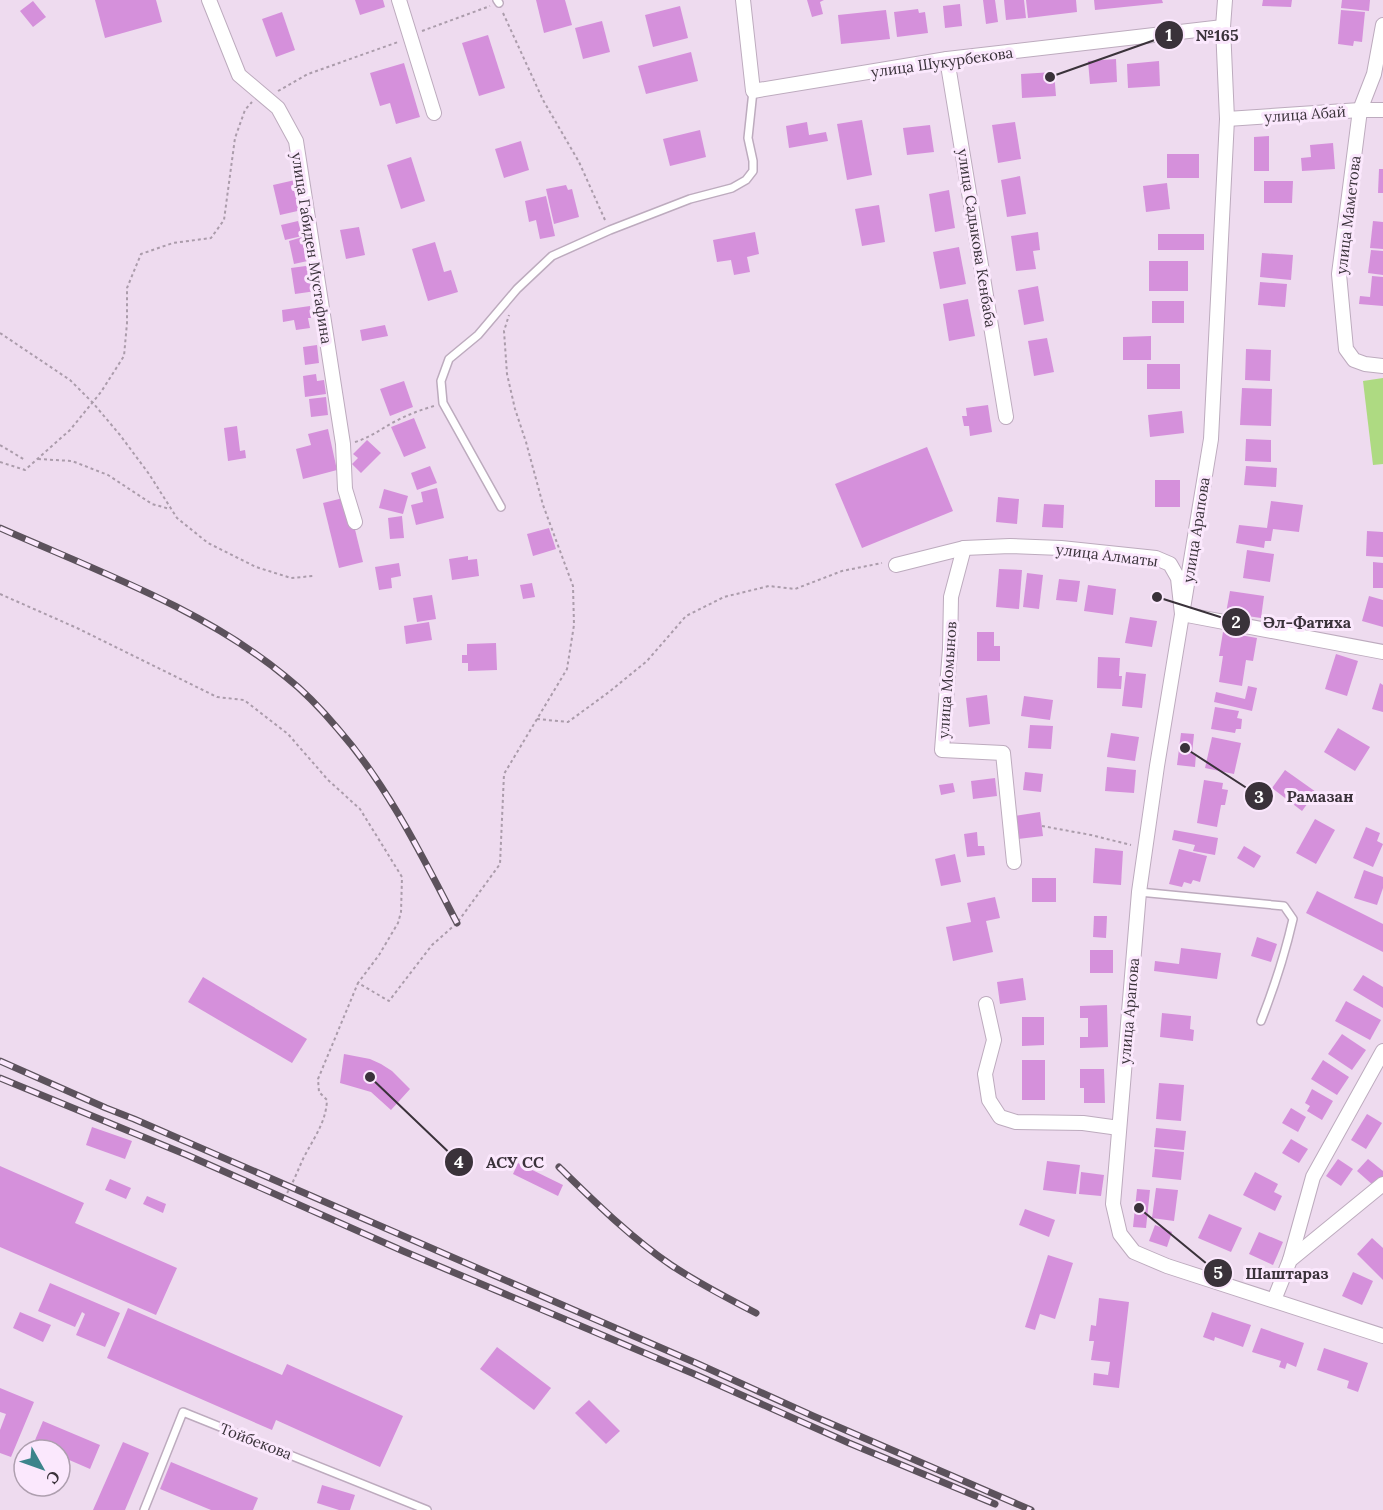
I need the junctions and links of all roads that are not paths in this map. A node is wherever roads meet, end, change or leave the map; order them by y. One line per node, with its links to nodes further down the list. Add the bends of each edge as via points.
1 (209, 0): 16 (street, улица Габиден Мустафина, via 239,75 278,108 296,141 343,444 345,489)
2 (399, 0): 11 (street)
3 (743, 0): 8 (street)
4 (1225, 0): 6 (street, улица Арапова)
5 (1383, 25): 9 (street, улица Маметова, via 1374,74)
6 (1223, 27): 7 (street, улица Шукурбекова); 12 (street, улица Арапова)
7 (947, 59): 8 (street, улица Шукурбекова); 14 (street, улица Садыкова Кенбаба)
8 (753, 91): 15 (lane, via 748,138 753,171 746,180 610,230 552,256 477,335 448,359 441,381 442,403)
9 (1360, 110): 10 (street, улица Абай); 12 (street, улица Абай); 13 (street, улица Маметова, via 1339,274 1346,349 1354,360)
10 (1383, 110)
11 (434, 113)
12 (1227, 119): 19 (street, улица Арапова, via 1211,439)
13 (1383, 366)
14 (1006, 417)
15 (501, 507)
16 (355, 522)
17 (964, 548): 18 (street, улица Алматы); 19 (street, улица Алматы, via 1051,548 1156,558 1170,564 1178,578); 21 (street, улица Момынов, via 951,597 942,750 1003,753)
18 (897, 566)
19 (1182, 614): 20 (street); 22 (street, улица Арапова)
20 (1383, 652)
21 (1014, 862)
22 (1139, 892): 24 (lane, via 1284,906 1293,919); 26 (street, улица Арапова)
23 (986, 1004): 26 (street, via 994,1040 985,1074 989,1100 1000,1117 1016,1122)
24 (1261, 1021)
25 (1383, 1051): 28 (street, via 1312,1177)
26 (1119, 1128): 29 (street, улица Арапова, via 1113,1204 1120,1234 1134,1252)
27 (1383, 1184): 28 (street)
28 (1290, 1260): 29 (street)
29 (1274, 1300): 30 (street)
30 (1383, 1336)
31 (144, 1510): 32 (lane, Тойбекова, via 183,1412)
32 (427, 1510)

